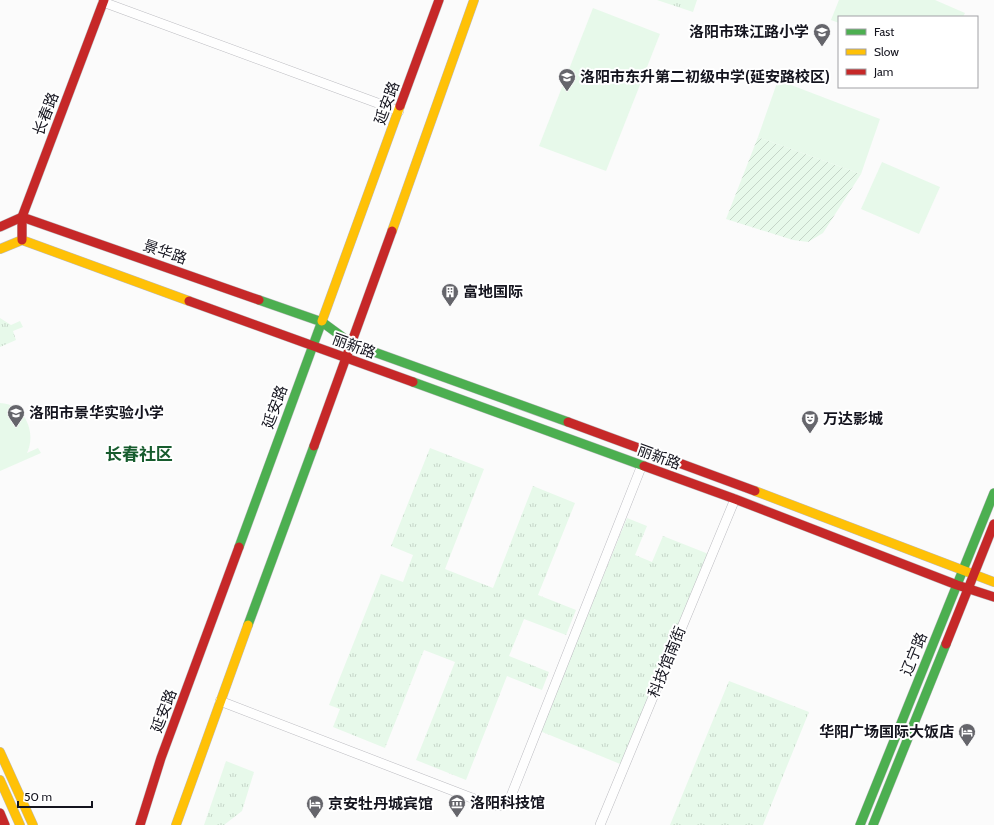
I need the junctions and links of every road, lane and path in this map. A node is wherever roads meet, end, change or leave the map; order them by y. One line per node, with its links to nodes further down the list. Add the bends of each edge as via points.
1 (439, 0): 4 (main road, 延安路)
2 (474, 0): 10 (main road)
3 (103, 1): 4 (street); 5 (main road, 长春路)
4 (399, 112): 9 (main road, 延安路)
5 (22, 218): 6 (main road); 7 (main road, 长春路); 9 (main road, 景华路)
6 (0, 227)
7 (22, 240): 8 (main road); 11 (main road)
8 (0, 249)
9 (322, 322): 10 (main road, 丽新路); 11 (main road, 延安路)
10 (352, 344): 12 (main road); 17 (main road, 丽新路, via 740,485)
11 (313, 346): 12 (main road, 丽新路); 30 (main road, 延安路, via 161,758)
12 (347, 358): 13 (main road, 丽新路); 23 (main road)
13 (642, 465): 15 (main road, 丽新路); 23 (street, via 508,801 499,806 490,805)
14 (994, 493): 17 (main road, 辽宁路)
15 (734, 499): 20 (main road, 丽新路); 32 (street, 科技馆南街)
16 (994, 524): 18 (main road, 辽宁路)
17 (962, 571): 18 (main road, 丽新路); 20 (main road, 辽宁路)
18 (974, 574): 19 (main road, 丽新路); 21 (main road, 辽宁路)
19 (994, 582)
20 (957, 585): 21 (main road, 丽新路); 33 (main road, 辽宁路)
21 (968, 588): 22 (main road, 丽新路); 34 (main road, 辽宁路)
22 (994, 598)
23 (220, 700): 31 (main road)
24 (0, 752): 29 (main road)
25 (0, 780): 28 (main road)
26 (0, 813): 27 (main road)
27 (5, 825)
28 (20, 825)
29 (33, 825)
30 (140, 825)
31 (176, 825)
32 (600, 825)
33 (860, 825)
34 (873, 825)

